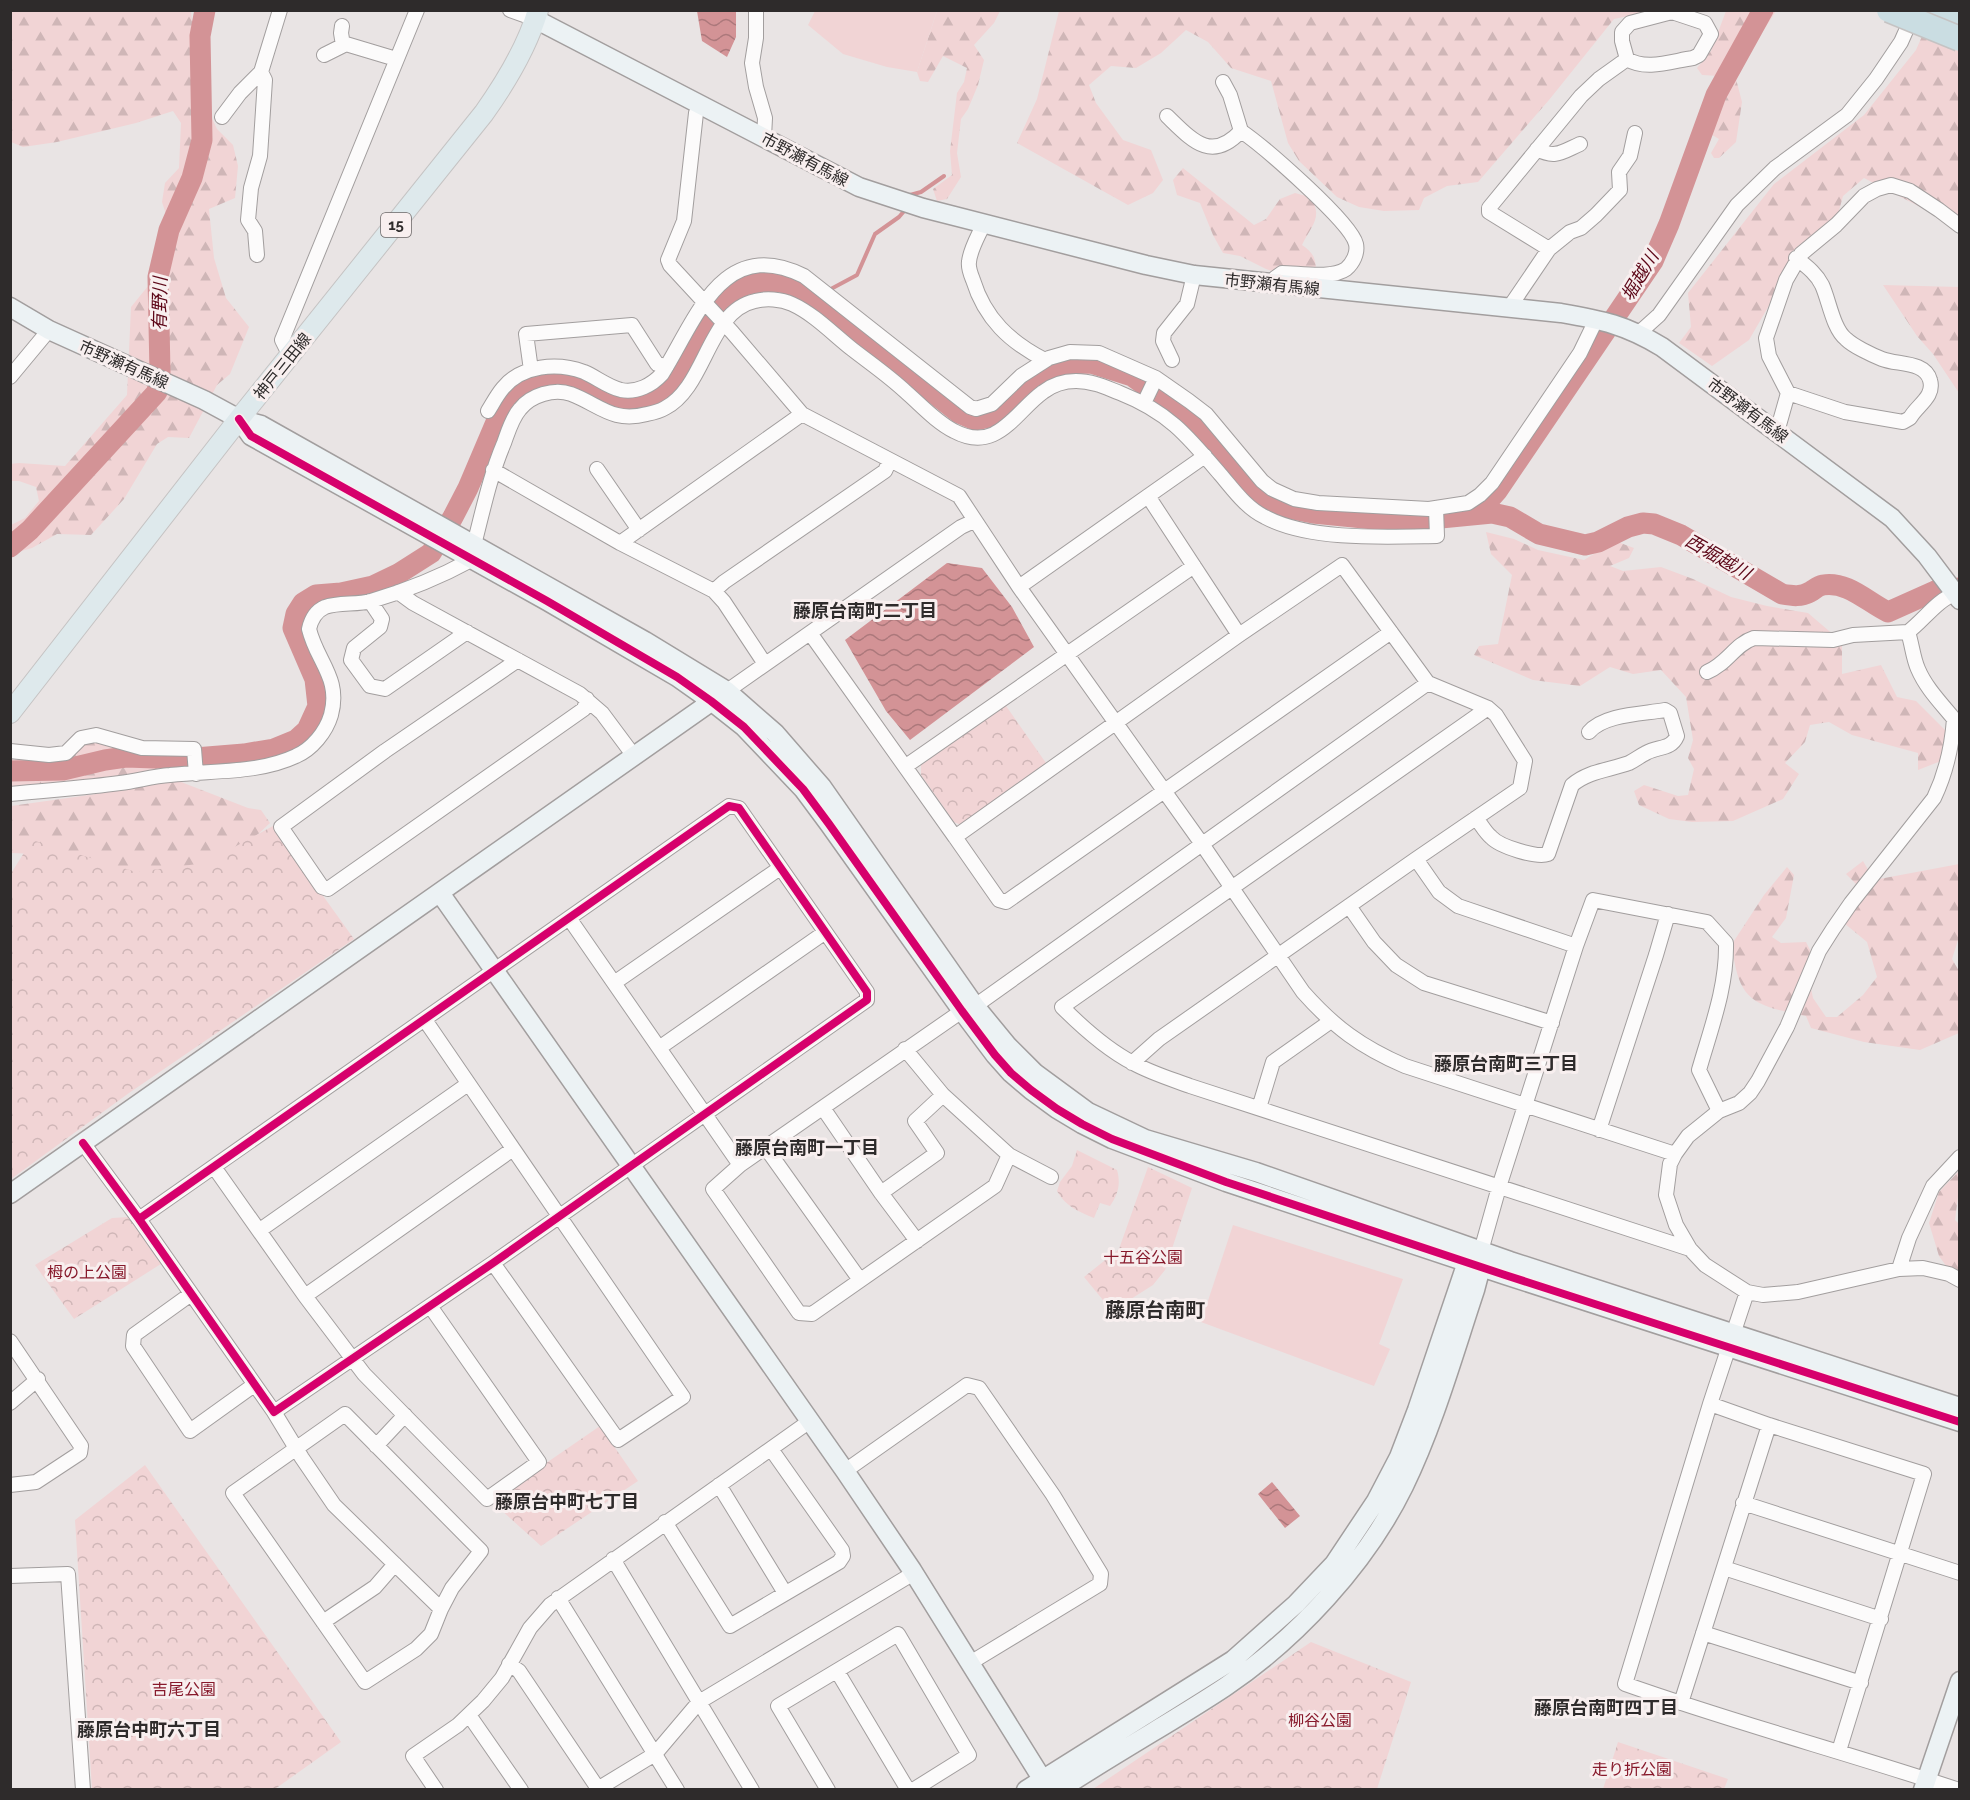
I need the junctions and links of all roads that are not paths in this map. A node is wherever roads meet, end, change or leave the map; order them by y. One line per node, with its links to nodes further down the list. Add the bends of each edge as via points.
1 (280, 10): 16 (street)
2 (417, 10): 14 (street)
3 (510, 10): 8 (street)
4 (756, 10): 23 (street, via 752,63 765,118)
5 (1889, 10): 11 (highway, bridge)
6 (1915, 10): 39 (street, via 1876,79 1847,115 1775,168 1737,205 1659,315)
7 (1930, 10): 9 (highway)
8 (536, 15): 18 (street, 市野瀬有馬線); 40 (main road, 神戸三田線 / 15, via 511,73 484,113)
9 (1959, 22)
10 (342, 26): 12 (street)
11 (1959, 39)
12 (344, 45): 13 (street); 14 (street)
13 (324, 55)
14 (396, 59): 40 (street, via 282,340)
15 (1627, 59): 15 (street, via 1645,65 1693,58 1711,34 1705,23 1672,12 1630,23 1622,32); 25 (street, via 1581,96)
16 (261, 72): 20 (street); 29 (street, via 265,80 260,156 248,220 255,231)
17 (1223, 82): 21 (street)
18 (700, 104): 23 (street, 市野瀬有馬線); 33 (street, via 684,221 668,260)
19 (1167, 116): 21 (street, via 1197,143 1208,146 1231,142)
20 (222, 117)
21 (1241, 131): 32 (street, via 1298,178 1356,244 1352,262 1338,273 1282,273 1275,278)
22 (1635, 133): 28 (street, via 1630,156 1619,172 1620,190 1581,228)
23 (764, 137): 26 (street, 市野瀬有馬線, via 859,187)
24 (1580, 144): 25 (street, via 1554,156)
25 (1537, 149): 28 (street, via 1489,212)
26 (984, 223): 31 (street, 市野瀬有馬線); 41 (street, via 969,264 979,299 1014,341)
27 (1959, 226): 30 (street, via 1910,191 1891,185 1864,196)
28 (1549, 249): 35 (street)
29 (257, 255)
30 (1796, 258): 47 (street, via 1766,338 1769,356); 47 (street, via 1821,284 1839,331 1846,339 1884,360 1925,370 1931,391 1903,422 1845,412)
31 (1194, 275): 32 (street, 市野瀬有馬線); 42 (street, via 1187,304 1164,333 1163,341)
32 (1276, 284): 35 (street, 市野瀬有馬線)
33 (705, 304): 36 (street); 41 (street, via 721,282 740,271 762,266 790,269 804,276 963,404 976,409 992,404 1021,376); 43 (street)
34 (10, 307): 38 (street, 市野瀬有馬線)
35 (1509, 308): 37 (street, 市野瀬有馬線)
36 (721, 322): 48 (street, via 753,301 772,299 791,304 822,324 944,424 964,435 999,432 1042,392 1078,380); 50 (street); 56 (street, via 690,382 665,408 629,417 613,415 568,393 534,397 520,409)
37 (1606, 322): 39 (street, 市野瀬有馬線); 58 (street, via 1580,353 1492,483 1468,503)
38 (49, 330): 45 (street); 51 (street, 市野瀬有馬線)
39 (1639, 333): 52 (street, 市野瀬有馬線)
40 (290, 357): 51 (main road, 神戸三田線 / 15)
41 (1046, 360): 46 (street, via 1070,352 1099,353)
42 (1172, 360)
43 (667, 366): 44 (street, via 656,381 632,390 621,390 575,369); 44 (street, via 657,364 632,325 526,334)
44 (531, 370): 49 (street, via 503,387)
45 (10, 377)
46 (1155, 380): 48 (street); 58 (street, via 1206,414 1262,481 1283,495 1318,503)
47 (1788, 393): 52 (street)
48 (1145, 401): 53 (street, via 1170,419)
49 (488, 411)
50 (802, 414): 54 (street); 60 (street)
51 (239, 419): 62 (street, 市野瀬有馬線, via 261,425); 83 (main road, 神戸三田線 / 15)
52 (1777, 432): 67 (street, 市野瀬有馬線, via 1892,518)
53 (1205, 456): 57 (street); 58 (street, via 1244,502 1263,517 1294,529 1437,536)
54 (890, 460): 59 (street, via 959,496); 65 (street, via 885,471)
55 (597, 469): 60 (street)
56 (493, 470): 61 (street); 62 (street)
57 (1148, 496): 63 (street); 64 (street)
58 (1436, 510)
59 (974, 521): 64 (street); 72 (street)
60 (639, 530): 61 (street)
61 (620, 543): 65 (street)
62 (463, 547): 66 (street, via 451,571); 79 (street, via 645,641); 81 (street)
63 (1194, 566): 73 (street); 74 (street)
64 (1019, 587): 74 (street)
65 (714, 591): 76 (street)
66 (398, 592): 68 (street); 69 (street)
67 (1955, 593): 71 (street, via 1945,597)
68 (370, 602): 69 (street, via 382,619 380,627 354,648 351,660 370,686 385,689); 89 (street, via 323,608 311,621 312,639 332,678 333,702 326,728 310,747 298,756 257,767)
69 (467, 632): 75 (street)
70 (1391, 632): 73 (street, via 1342,565); 78 (street); 90 (street)
71 (1908, 632): 77 (street, via 1833,640 1754,638 1744,641 1729,658); 119 (street, via 1921,675 1954,719 1939,788 1819,951 1790,1021 1758,1081 1739,1103)
72 (810, 633): 76 (street); 88 (street)
73 (1239, 635): 84 (street)
74 (1066, 654): 84 (street); 88 (street)
75 (518, 660): 80 (street); 80 (street, via 281,827 322,887 328,889 584,709)
76 (765, 664): 79 (street)
77 (1707, 672)
78 (1428, 683): 82 (street); 94 (street)
79 (727, 691): 81 (street); 107 (street, via 775,733 822,787)
80 (587, 699): 87 (street)
81 (711, 700): 87 (street); 107 (street, via 744,727 803,789)
82 (1488, 708): 92 (street, via 1525,761 1520,788); 97 (street)
83 (10, 713)
84 (1116, 723): 90 (street); 93 (street)
85 (1589, 732): 92 (street, via 1608,720 1665,710 1670,713 1677,736 1667,747 1596,772 1572,786 1548,854 1541,856 1500,844)
86 (10, 751): 89 (street, via 66,753 81,738 96,735 142,748 194,748)
87 (634, 756): 98 (street)
88 (906, 766): 93 (street)
89 (196, 772): 91 (street)
90 (1164, 792): 93 (street, via 1006,902 999,900); 94 (street)
91 (10, 794)
92 (1476, 818): 95 (street)
93 (954, 837)
94 (1202, 844): 97 (street); 107 (street)
95 (1416, 859): 99 (street); 103 (street, via 1439,892 1458,906)
96 (780, 868): 101 (street, via 739,808 729,806); 102 (street); 106 (street)
97 (1231, 889): 104 (street); 113 (street, via 1062,1007 1086,1031)
98 (440, 893): 105 (street); 122 (street)
99 (1349, 906): 104 (street); 110 (street, via 1396,965 1424,983)
100 (1668, 914): 103 (street, via 1593,900); 119 (street, via 1707,922 1726,943 1721,995 1699,1070); 121 (street)
101 (569, 918): 105 (street); 106 (street)
102 (824, 933): 111 (street); 120 (street, via 867,992 867,1000)
103 (1576, 946): 110 (street)
104 (1279, 956): 109 (street, via 1303,992); 113 (street)
105 (494, 971): 108 (street); 129 (street)
106 (614, 983): 111 (street)
107 (968, 1008): 112 (street); 140 (street, via 1035,1073 1088,1112 1114,1125 1145,1139 1256,1172)
108 (425, 1020): 114 (street); 130 (street)
109 (1331, 1021): 116 (street, via 1358,1043 1405,1066); 118 (street, via 1273,1062)
110 (1552, 1023): 116 (street)
111 (659, 1048): 120 (street)
112 (905, 1048): 115 (street); 117 (street)
113 (1132, 1063): 118 (street)
114 (468, 1084): 124 (street); 137 (street)
115 (943, 1095): 126 (street); 133 (street, via 915,1121 937,1153)
116 (1526, 1106): 121 (street); 132 (street)
117 (823, 1108): 123 (street); 133 (street)
118 (1259, 1108): 132 (street)
119 (1719, 1111): 125 (street, via 1688,1136)
120 (705, 1116): 128 (street); 129 (street)
121 (1599, 1130): 125 (street)
122 (83, 1143): 134 (street); 136 (street)
123 (766, 1148): 128 (street); 143 (street)
124 (513, 1149): 135 (street); 147 (street)
125 (1675, 1154): 139 (street, via 1666,1195 1676,1225)
126 (1009, 1155): 131 (street); 138 (street, via 995,1186)
127 (1959, 1157): 142 (street, via 1933,1186)
128 (740, 1165): 143 (street, via 713,1189 799,1313 812,1314)
129 (631, 1166): 135 (street); 159 (street)
130 (214, 1167): 136 (street); 137 (street)
131 (1051, 1177)
132 (1499, 1187): 139 (street); 140 (street)
133 (881, 1193): 138 (street)
134 (10, 1194)
135 (558, 1216): 141 (street); 141 (street, via 683,1397 618,1440)
136 (139, 1219): 146 (street)
137 (261, 1230): 147 (street)
138 (917, 1241): 143 (street)
139 (1690, 1249): 145 (street, via 1705,1265)
140 (1476, 1260): 149 (street); 193 (street, via 1399,1457 1376,1502 1334,1564 1233,1660); 205 (street, via 1438,1401 1418,1455 1384,1520 1342,1580 1274,1648 1225,1687)
141 (493, 1263): 148 (street)
142 (1899, 1269): 144 (street, via 1923,1268); 145 (street, via 1798,1292)
143 (860, 1280)
144 (1959, 1280)
145 (1748, 1293): 149 (street)
146 (191, 1294): 153 (street); 153 (street, via 134,1335 133,1346 190,1431)
147 (305, 1296): 151 (street)
148 (430, 1306): 151 (street); 158 (street, via 539,1462 487,1499)
149 (1732, 1340): 155 (street); 156 (street); 160 (street)
150 (10, 1341): 152 (street)
151 (352, 1358): 157 (street); 158 (street)
152 (38, 1379): 154 (street); 166 (street, via 81,1446 80,1454 36,1482)
153 (254, 1385): 157 (street)
154 (10, 1403)
155 (1710, 1404): 161 (street); 189 (street, via 1625,1684)
156 (1959, 1407)
157 (274, 1412): 163 (street)
158 (405, 1415): 162 (street)
159 (810, 1421): 164 (street); 165 (street)
160 (1959, 1422)
161 (1768, 1425): 168 (street); 170 (street, via 1924,1474)
162 (376, 1446): 163 (street, via 345,1414); 179 (street, via 481,1551)
163 (296, 1449): 172 (street, via 334,1504); 181 (street, via 233,1493)
164 (771, 1449): 167 (street); 177 (street, via 843,1556)
165 (845, 1471): 174 (street); 183 (street, via 967,1385 979,1388 1053,1495 1101,1574 1100,1584)
166 (10, 1485)
167 (719, 1485): 169 (street); 177 (street)
168 (1743, 1503): 170 (street); 173 (street)
169 (665, 1522): 171 (street); 177 (street, via 730,1626)
170 (1900, 1554): 175 (street); 180 (street)
171 (612, 1559): 178 (street); 188 (street)
172 (395, 1564): 179 (street); 181 (street, via 375,1587)
173 (1724, 1568): 180 (street); 182 (street)
174 (914, 1573): 183 (street); 188 (street)
175 (1959, 1573)
176 (10, 1576): 196 (street, via 68,1574)
177 (785, 1593)
178 (558, 1598): 184 (street, via 530,1628); 192 (street)
179 (441, 1609): 181 (street, via 431,1634 416,1649 365,1682)
180 (1881, 1619): 187 (street)
181 (323, 1622)
182 (1703, 1633): 187 (street); 189 (street)
183 (970, 1663): 193 (street)
184 (509, 1664): 190 (street, via 502,1678); 195 (street, via 519,1671)
185 (837, 1671): 201 (street, via 778,1706); 202 (street); 203 (street, via 898,1634 969,1755)
186 (1959, 1681): 194 (street)
187 (1861, 1683): 191 (street)
188 (699, 1702): 192 (street); 200 (street)
189 (1681, 1703): 191 (street)
190 (468, 1715): 197 (street, via 413,1756); 198 (street)
191 (1839, 1751): 194 (street)
192 (655, 1754): 195 (street); 199 (street)
193 (1046, 1784): 204 (street)
194 (1925, 1784): 206 (street)
195 (598, 1789)
196 (83, 1790)
197 (436, 1790)
198 (521, 1790)
199 (677, 1790)
200 (752, 1790)
201 (828, 1790)
202 (908, 1790)
203 (913, 1790)
204 (1026, 1790)
205 (1059, 1790)
206 (1959, 1790)

